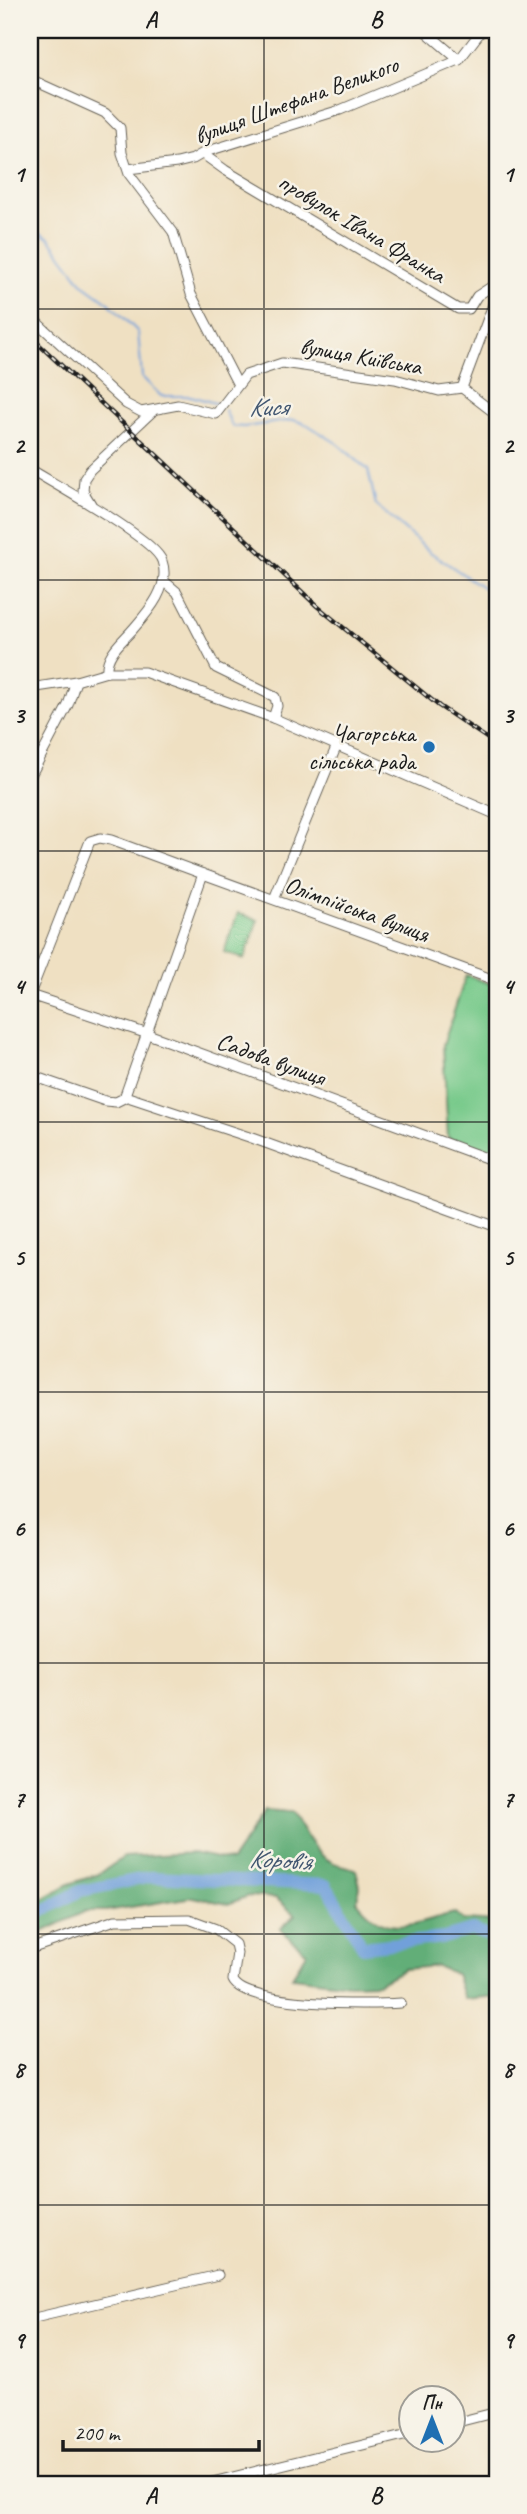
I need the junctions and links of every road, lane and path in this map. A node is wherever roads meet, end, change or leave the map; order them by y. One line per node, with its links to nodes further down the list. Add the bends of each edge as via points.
1 (424, 30): 3 (street)
2 (482, 30): 3 (street, вулиця Штефана Великого)
3 (458, 60): 5 (street, вулиця Штефана Великого, via 340,110)
4 (30, 79): 6 (street, via 111,117 122,132)
5 (205, 152): 6 (street, вулиця Штефана Великого, via 177,163); 7 (street, провулок Івана Франка, via 225,170 458,309 469,309 477,296)
6 (128, 169): 10 (street, via 173,232 191,294)
7 (497, 283)
8 (497, 294): 11 (street)
9 (30, 316): 12 (street, via 129,407)
10 (237, 383): 11 (street, вулиця Київська, via 261,368 290,363 395,379 439,391); 12 (street, via 218,412 208,415 178,405)
11 (463, 388): 13 (street)
12 (152, 411): 15 (street, via 87,474 83,491)
13 (497, 415)
14 (30, 469): 15 (street)
15 (94, 508): 16 (street, via 155,550 163,562)
16 (164, 581): 17 (street, via 151,609 110,656); 20 (street, via 177,592 216,667 275,697)
17 (107, 673): 18 (street); 20 (street, via 144,672)
18 (76, 681): 19 (street); 22 (street)
19 (30, 688)
20 (273, 718): 21 (street)
21 (337, 745): 23 (street); 26 (street)
22 (30, 777)
23 (497, 815)
24 (90, 841): 25 (street, Олімпійська вулиця, via 104,838); 28 (street, Садова вулиця)
25 (204, 874): 26 (street, Олімпійська вулиця); 29 (street)
26 (274, 899): 27 (street, Олімпійська вулиця)
27 (497, 981)
28 (30, 995): 29 (street, Садова вулиця)
29 (145, 1033): 31 (street); 32 (street, Садова вулиця)
30 (30, 1075): 31 (street, via 108,1102)
31 (125, 1096): 33 (street)
32 (497, 1162)
33 (497, 1227)
34 (30, 1949): 35 (street, via 115,1920 189,1919 216,1929 235,1944 233,1980 241,1989 313,2004)
35 (401, 2003)
36 (218, 2274): 37 (street)
37 (30, 2319)
38 (497, 2412): 39 (street)
39 (468, 2419)
40 (398, 2436): 41 (street)
41 (204, 2484)

